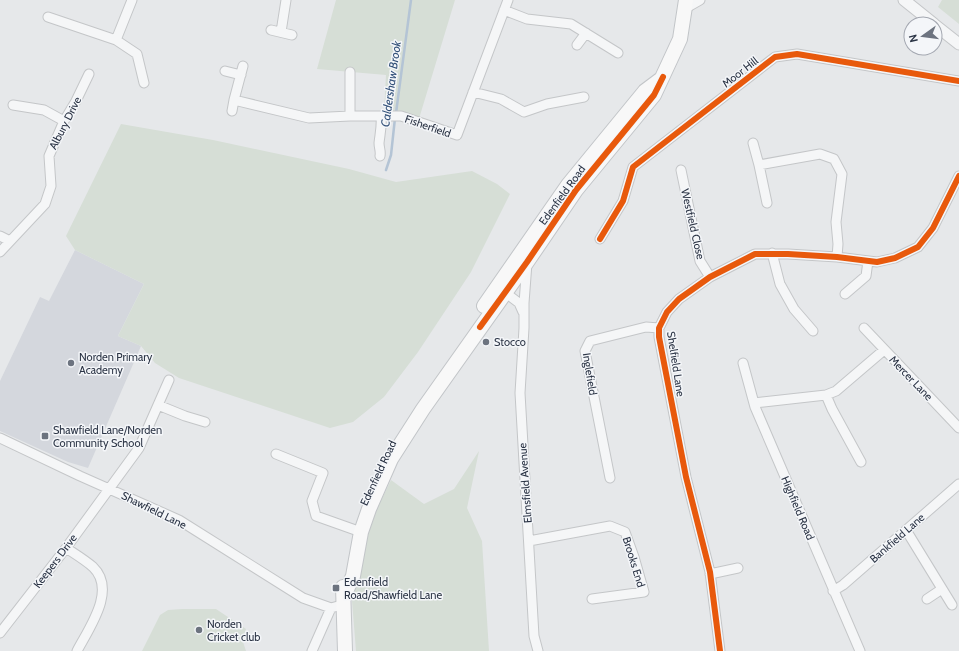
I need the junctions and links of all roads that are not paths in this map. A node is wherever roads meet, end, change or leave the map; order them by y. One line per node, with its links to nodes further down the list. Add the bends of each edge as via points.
1 (132, 0): 15 (street)
2 (286, 0): 12 (street)
3 (508, 0): 7 (street, Fisherfield)
4 (700, 0): 6 (street)
5 (904, 0): 8 (street)
6 (686, 4): 35 (main road, Edenfield Road, via 680,39 663,77 645,91)
7 (504, 10): 13 (street, via 527,19 571,24); 26 (street, Fisherfield)
8 (924, 16)
9 (48, 17): 15 (street)
10 (271, 30): 12 (street)
11 (943, 31): 16 (street)
12 (281, 32): 14 (street)
13 (586, 33): 17 (street); 18 (street)
14 (292, 35)
15 (116, 40): 25 (street, via 137,54)
16 (959, 44)
17 (577, 45)
18 (618, 53)
19 (243, 66): 23 (street)
20 (225, 71): 23 (street)
21 (350, 72): 31 (street)
22 (89, 74): 33 (street, Albury Drive)
23 (241, 75): 28 (street)
24 (959, 81): 42 (street, Moor Hill, via 797,54 775,57 633,167 623,201)
25 (144, 83)
26 (473, 92): 27 (street, via 501,99 524,112 547,104); 32 (street, Fisherfield, via 457,135 402,116)
27 (584, 97)
28 (234, 100): 30 (street); 31 (street, Fisherfield, via 309,118)
29 (13, 104): 33 (street, via 44,110)
30 (232, 111)
31 (350, 116): 32 (street, Fisherfield)
32 (385, 117): 36 (street, via 376,145 381,151)
33 (64, 121): 43 (street, Albury Drive, via 49,156 51,186 45,204)
34 (753, 143): 37 (street)
35 (599, 154): 48 (main road, Edenfield Road); 50 (main road, Edenfield Road, via 568,185)
36 (380, 156)
37 (759, 165): 40 (street); 46 (street, via 820,154 834,159 842,174 836,222)
38 (681, 170): 49 (street, Westfield Close, via 700,261)
39 (959, 176): 47 (street, Shelfield Lane, via 933,228 918,247 895,258)
40 (767, 204)
41 (0, 236): 43 (street)
42 (600, 239)
43 (10, 241): 44 (street, Albury Drive)
44 (0, 252)
45 (772, 253): 46 (street, Shelfield Lane); 49 (street, Shelfield Lane, via 754,254); 55 (street, via 780,284 794,309)
46 (837, 257): 47 (street, Shelfield Lane)
47 (868, 261): 51 (street, via 866,276)
48 (527, 262): 50 (main road, Edenfield Road); 52 (street, Elmsfield Avenue)
49 (710, 277): 53 (street, Shelfield Lane, via 679,299 667,312)
50 (501, 289): 52 (street, via 519,303); 71 (main road, Edenfield Road, via 391,458)
51 (845, 294)
52 (524, 315): 72 (street, Elmsfield Avenue, via 520,393)
53 (660, 328): 67 (street, Inglefield, via 646,327 590,341 585,351); 75 (street, Shelfield Lane, via 659,336 686,477)
54 (864, 328): 56 (street, Mercer Lane)
55 (813, 331)
56 (884, 350): 59 (street, via 836,391); 63 (street, Mercer Lane)
57 (743, 363): 60 (street, Highfield Road)
58 (169, 380): 61 (street, Keepers Drive)
59 (826, 395): 60 (street); 66 (street)
60 (754, 404): 77 (street, Highfield Road)
61 (158, 405): 62 (street); 69 (street, Keepers Drive, via 139,448)
62 (205, 422)
63 (959, 428)
64 (0, 438): 69 (street, Shawfield Lane)
65 (276, 454): 71 (street, via 323,473 312,501 316,516)
66 (861, 462)
67 (610, 478)
68 (959, 484): 70 (street, Bankfield Lane)
69 (109, 488): 73 (street, Keepers Drive); 82 (street, Shawfield Lane, via 179,520 302,598)
70 (906, 530): 76 (street); 77 (street, Bankfield Lane)
71 (358, 531): 80 (main road, Edenfield Road, via 352,576)
72 (529, 541): 78 (street, Brooks End, via 610,526 625,532 644,592); 87 (street, Elmsfield Avenue, via 534,636)
73 (66, 548): 83 (street, Keepers Drive); 84 (street, via 94,568 103,584 101,606)
74 (738, 568): 75 (street)
75 (710, 574): 88 (street, Shelfield Lane)
76 (942, 589): 79 (street); 81 (street)
77 (833, 591): 89 (street, Highfield Road)
78 (592, 599)
79 (927, 599)
80 (344, 600): 82 (street); 86 (main road, Edenfield Road)
81 (952, 605)
82 (331, 608): 85 (street)
83 (0, 633)
84 (77, 651)
85 (312, 651)
86 (345, 651)
87 (538, 651)
88 (720, 651)
89 (860, 651)

